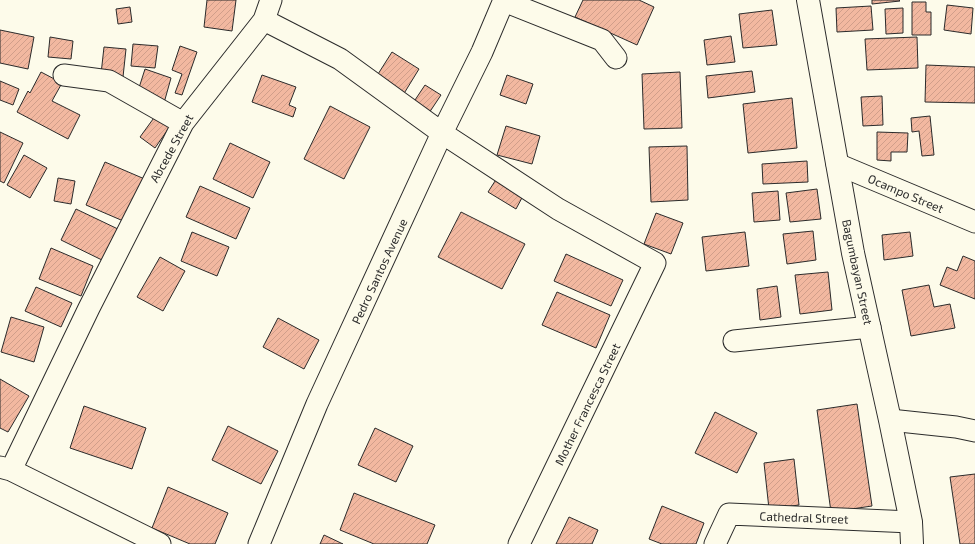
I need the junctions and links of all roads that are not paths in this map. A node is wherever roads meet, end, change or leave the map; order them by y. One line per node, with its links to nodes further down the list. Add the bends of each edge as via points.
1 (272, 0): 4 (street, Abcede Street)
2 (808, 0): 9 (main road, Bagumbayan Street)
3 (504, 1): 5 (street, via 602,40); 8 (street, Pedro Santos Avenue)
4 (264, 20): 7 (street, Abcede Street); 8 (street, via 340,59)
5 (616, 58)
6 (64, 75): 7 (street, via 109,81)
7 (183, 123): 15 (street, Abcede Street)
8 (442, 133): 18 (street, Pedro Santos Avenue, via 317,404); 19 (street, Mother Francesca Street, via 558,209 655,263)
9 (837, 164): 10 (street, Ocampo Street); 11 (main road, Bagumbayan Street, via 853,254)
10 (975, 222)
11 (870, 327): 12 (street); 13 (main road, Bagumbayan Street)
12 (734, 341)
13 (890, 420): 14 (street); 16 (main road, Bagumbayan Street)
14 (975, 431)
15 (5, 469): 17 (street)
16 (911, 522): 20 (street, Cathedral Street, via 729,514); 21 (main road, Bagumbayan Street)
17 (160, 544)
18 (259, 544)
19 (519, 544)
20 (715, 544)
21 (912, 544)

